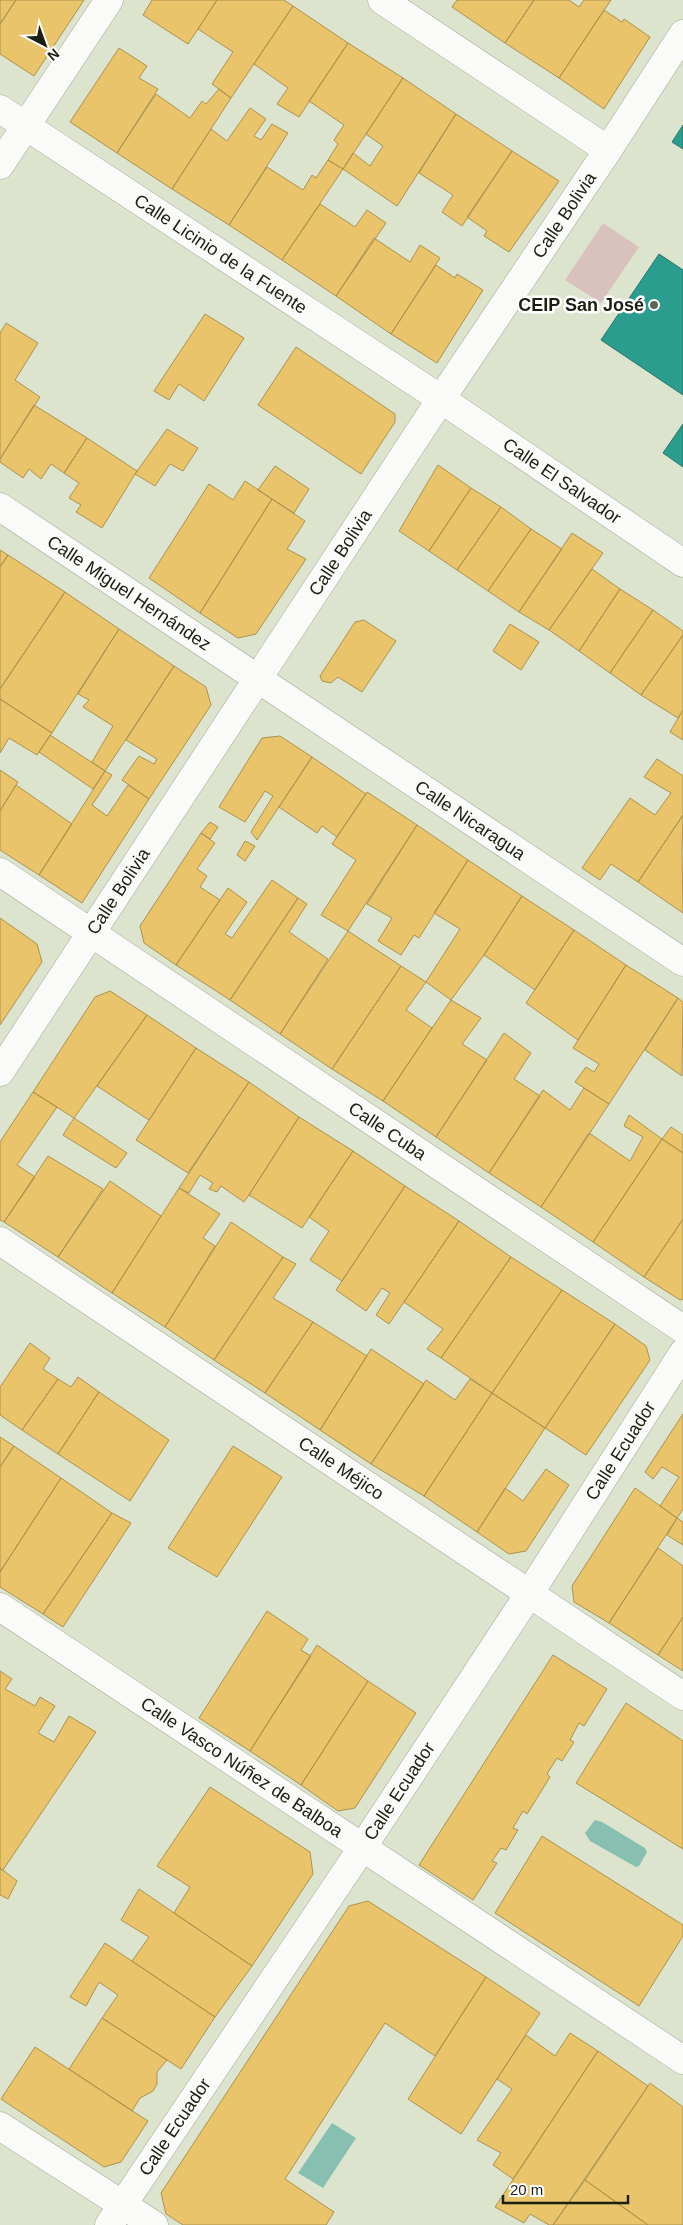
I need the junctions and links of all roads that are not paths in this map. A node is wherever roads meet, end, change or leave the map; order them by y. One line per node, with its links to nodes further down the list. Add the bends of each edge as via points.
1 (109, 0): 5 (street)
2 (382, 0): 6 (street)
3 (683, 34): 6 (street, Calle Bolivia)
4 (0, 109): 5 (street, Calle Licinio de la Fuente)
5 (26, 126): 7 (street); 8 (street, Calle Licinio de la Fuente)
6 (608, 150): 8 (street, Calle Bolivia)
7 (0, 165)
8 (441, 398): 10 (street, Calle El Salvador); 11 (street, Calle Bolivia)
9 (0, 507): 11 (street, Calle Miguel Hernández)
10 (683, 563)
11 (257, 678): 13 (street, Calle Bolivia); 14 (street, Calle Nicaragua)
12 (0, 872): 13 (street, Calle Cuba)
13 (92, 933): 15 (street, Calle Bolivia); 17 (street, Calle Cuba)
14 (683, 962)
15 (0, 1072)
16 (0, 1241): 19 (street, Calle Méjico)
17 (683, 1329)
18 (683, 1353): 19 (street, Calle Ecuador)
19 (529, 1594): 21 (street, Calle Méjico); 22 (street, Calle Ecuador)
20 (0, 1607): 22 (street, Calle Vasco Núñez de Balboa)
21 (683, 1696)
22 (362, 1848): 23 (street, Calle Vasco Núñez de Balboa); 25 (street, Calle Ecuador)
23 (683, 2060)
24 (0, 2126): 25 (street)
25 (116, 2214): 26 (street)
26 (154, 2225)

